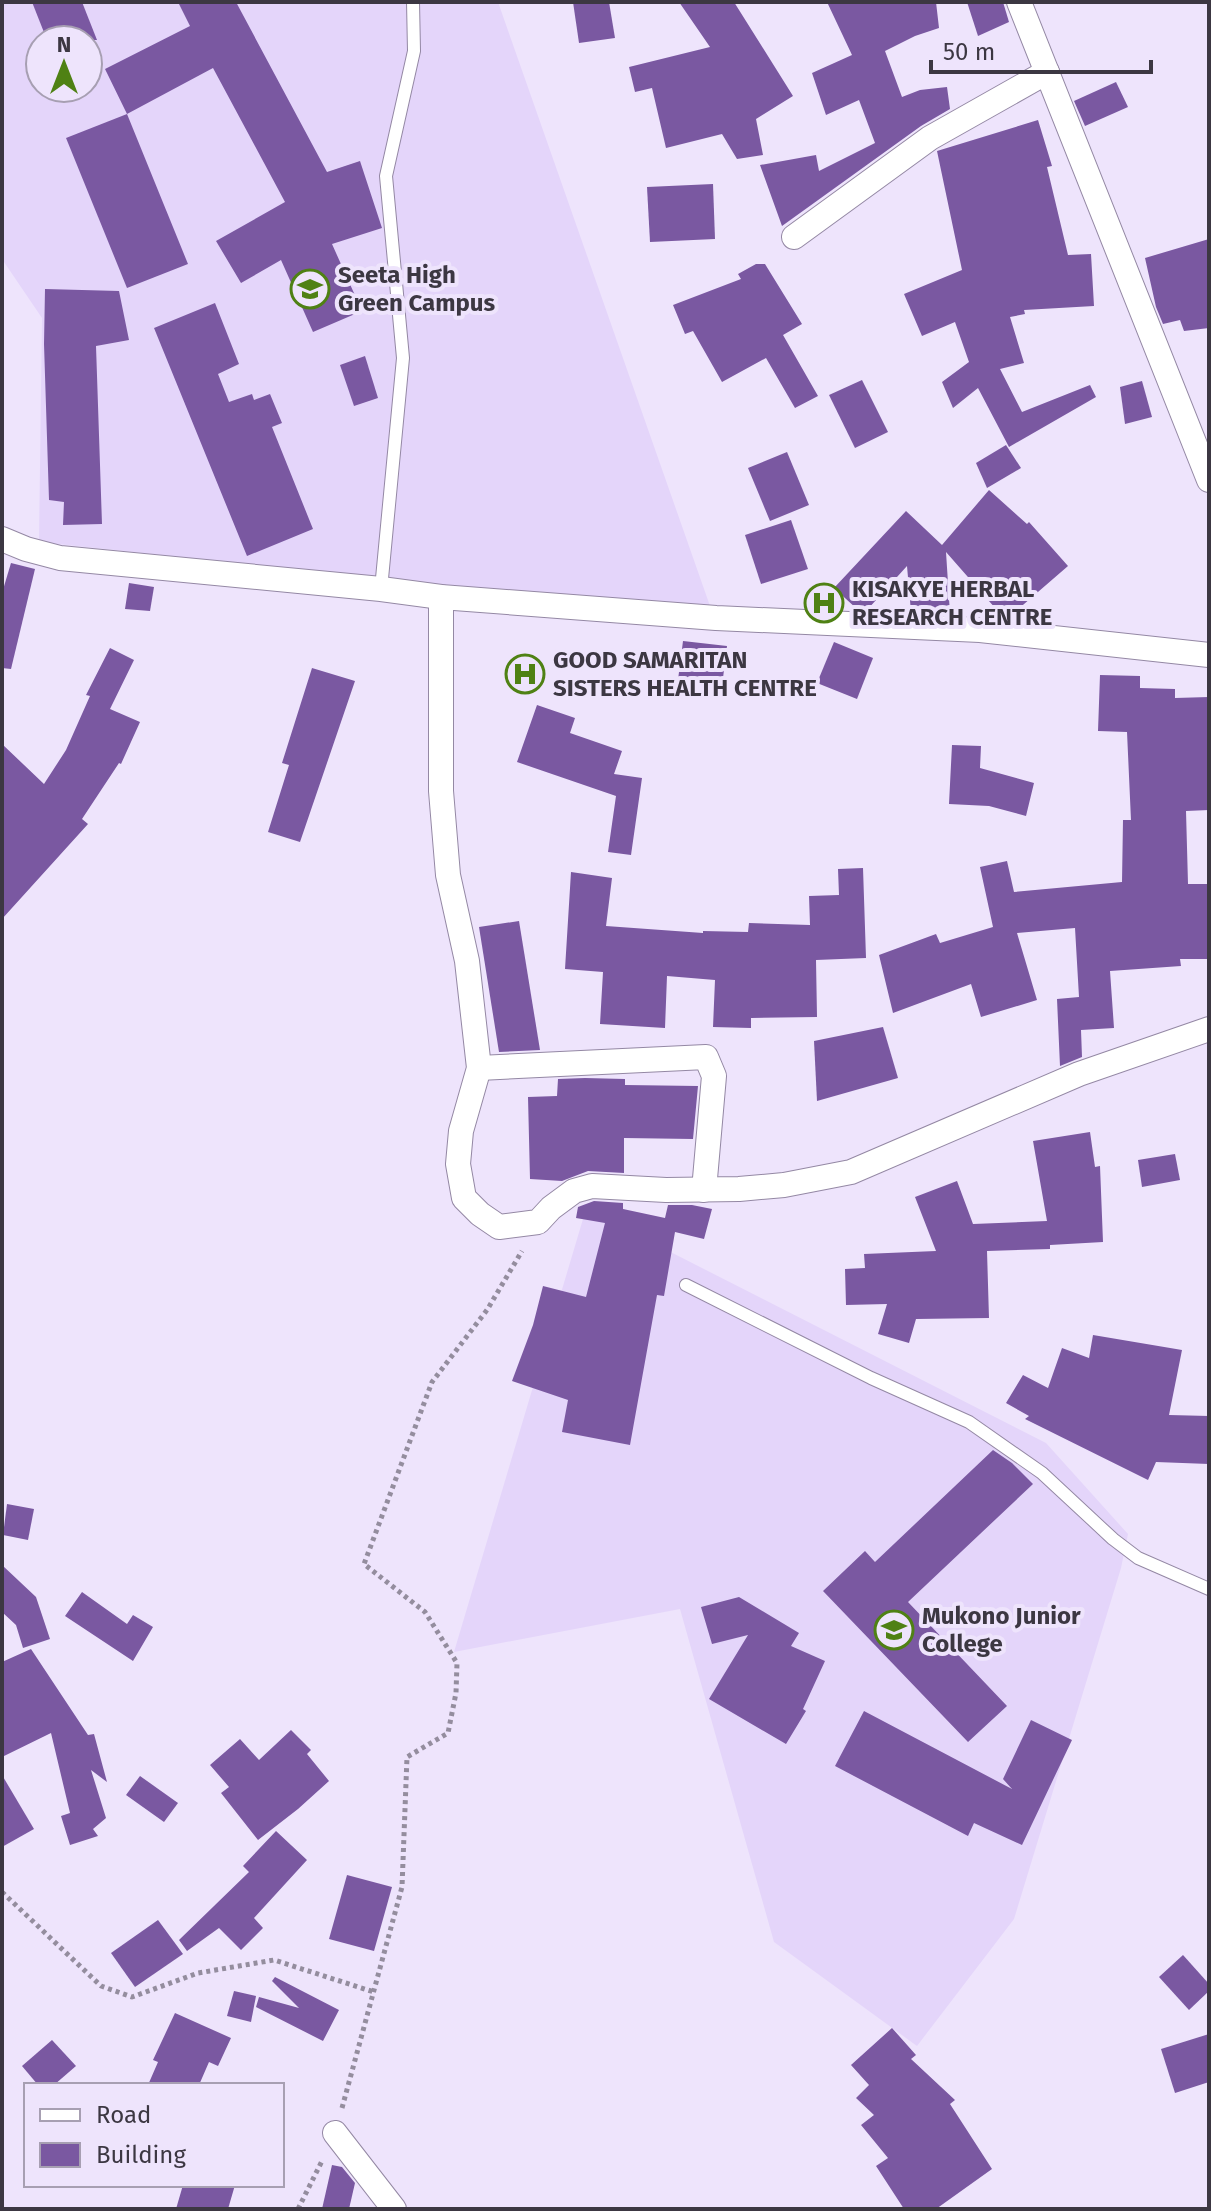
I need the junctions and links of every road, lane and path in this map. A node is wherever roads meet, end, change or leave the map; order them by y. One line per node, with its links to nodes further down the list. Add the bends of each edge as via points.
1 (413, 2): 7 (lane, via 414,51 386,176 403,358)
2 (1019, 2): 3 (street)
3 (1047, 72): 4 (street, via 930,138); 5 (street)
4 (794, 237)
5 (1209, 480)
6 (2, 539): 7 (street, via 60,558)
7 (381, 589): 8 (street)
8 (441, 597): 9 (street, via 716,618 980,630); 11 (street, via 441,791 448,875 467,961)
9 (1209, 655)
10 (1209, 1029): 12 (street, via 1079,1074 851,1172 784,1185)
11 (479, 1068): 12 (street, via 706,1057 714,1076); 13 (street, via 461,1131 458,1164 464,1198 499,1227)
12 (704, 1190): 13 (street, via 592,1186 574,1191)
13 (538, 1222): 17 (path, via 487,1310 432,1382 364,1564 425,1612 457,1663 448,1733 407,1757 402,1887)
14 (686, 1285): 15 (lane, via 969,1422 1042,1473 1138,1558)
15 (1209, 1589)
16 (2, 1892): 17 (path, via 101,1986 132,1997 198,1973 274,1960)
17 (374, 1992): 18 (path)
18 (335, 2133): 19 (path); 20 (street)
19 (298, 2209)
20 (394, 2209)

